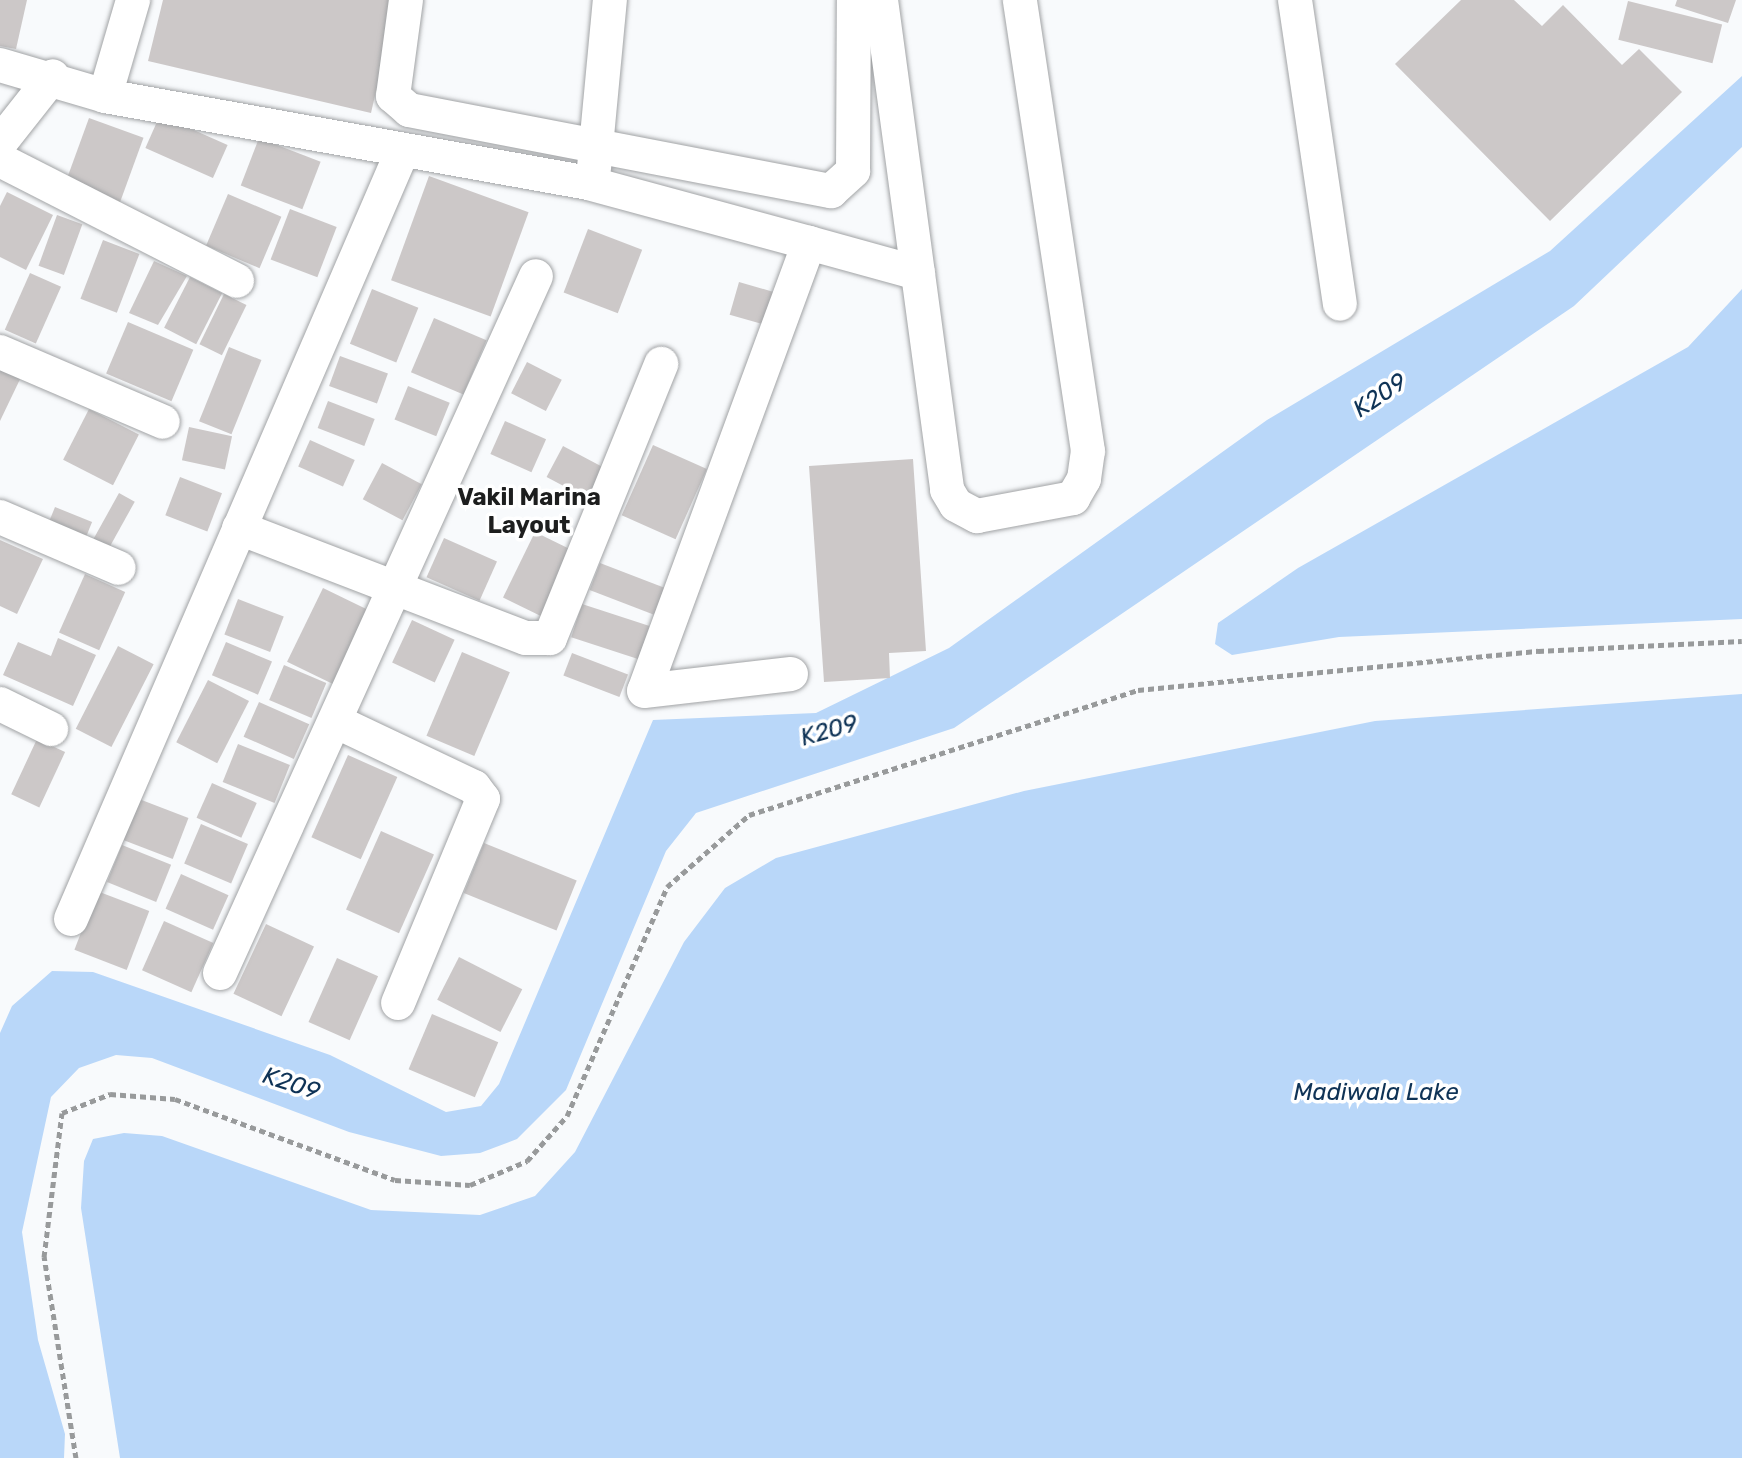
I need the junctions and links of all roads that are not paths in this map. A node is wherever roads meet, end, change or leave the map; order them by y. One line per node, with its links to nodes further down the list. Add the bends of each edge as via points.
1 (133, 0): 10 (street)
2 (406, 0): 12 (street, via 393,96 399,105)
3 (610, 0): 12 (street)
4 (854, 0): 12 (street, via 853,171 846,183 831,191)
5 (881, 0): 17 (street)
6 (1020, 0): 17 (street, via 1088,451 1084,479 1073,498 977,516 956,505 947,490)
7 (1295, 0): 20 (street)
8 (0, 65): 9 (street)
9 (53, 76): 10 (street); 11 (street)
10 (105, 96): 13 (street)
11 (0, 143)
12 (597, 147): 15 (street)
13 (402, 152): 15 (street); 25 (street)
14 (0, 160): 19 (street)
15 (592, 184): 16 (street)
16 (809, 243): 17 (street); 28 (street, via 644,691)
17 (918, 273)
18 (536, 276): 27 (street)
19 (237, 281)
20 (1340, 304)
21 (0, 352): 23 (street)
22 (661, 364): 27 (street, via 550,638 526,638)
23 (163, 422)
24 (0, 517): 26 (street)
25 (239, 528): 27 (street); 32 (street)
26 (119, 568)
27 (395, 588): 30 (street)
28 (791, 674)
29 (0, 704): 31 (street)
30 (335, 721): 33 (street); 34 (street, via 474,787 483,799)
31 (51, 729)
32 (71, 919)
33 (220, 973)
34 (398, 1003)

